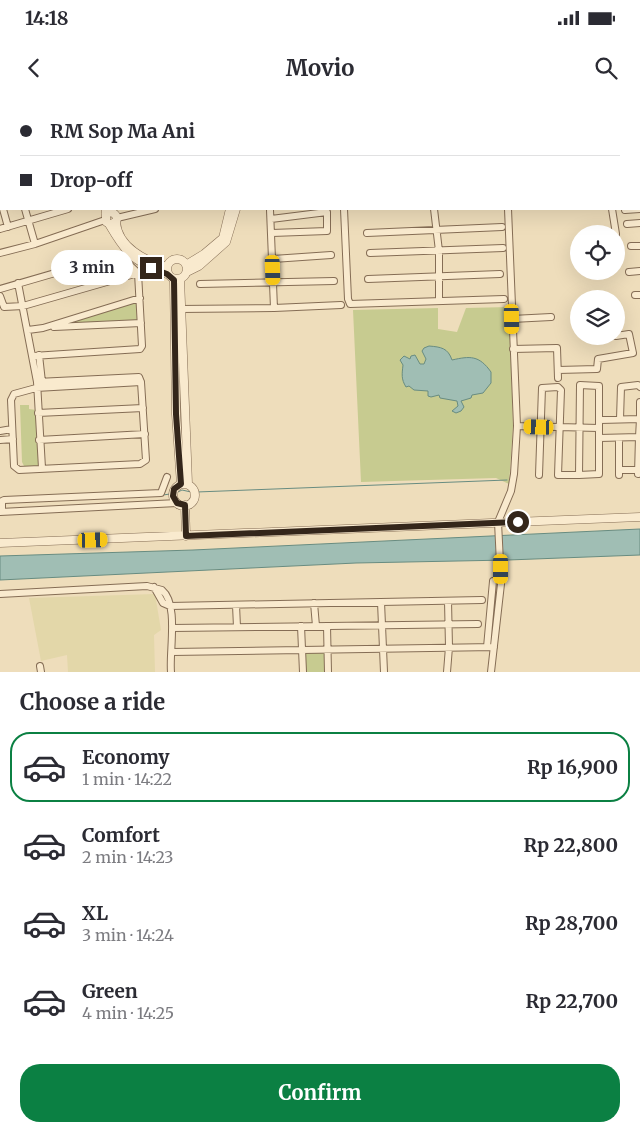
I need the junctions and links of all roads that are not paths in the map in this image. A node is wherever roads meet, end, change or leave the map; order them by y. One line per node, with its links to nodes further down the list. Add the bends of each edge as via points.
1 (3, 210): 18 (street)
2 (25, 210): 13 (street)
3 (149, 210): 12 (street)
4 (230, 210): 33 (street, via 223,238)
5 (236, 210): 33 (street, via 226,242 199,266)
6 (270, 210): 14 (street)
7 (344, 210): 50 (street, via 348,303)
8 (434, 210): 21 (street)
9 (508, 210): 56 (street)
10 (612, 210): 17 (street)
11 (48, 211): 13 (street)
12 (111, 216): 24 (street); 34 (street, via 131,249)
13 (28, 220): 18 (street); 24 (street)
14 (271, 220): 22 (street); 22 (street, via 326,212 327,231)
15 (640, 223): 16 (street)
16 (627, 224)
17 (615, 225)
18 (8, 227): 20 (street)
19 (502, 227): 21 (street)
20 (0, 229)
21 (437, 230): 23 (street); 28 (street)
22 (272, 233): 32 (street)
23 (367, 234)
24 (35, 244): 29 (street)
25 (630, 246): 26 (street)
26 (640, 246)
27 (503, 248): 28 (street)
28 (439, 251): 30 (street); 39 (street)
29 (0, 253)
30 (370, 253)
31 (331, 255): 32 (street)
32 (273, 259): 43 (street)
33 (187, 268): 34 (street, via 181,260 174,259); 41 (street)
34 (167, 270): 41 (street)
35 (640, 271): 36 (street)
36 (629, 272)
37 (138, 273): 44 (street, via 117,255); 48 (street); 52 (street)
38 (500, 274): 39 (street)
39 (439, 277): 40 (street); 50 (street)
40 (368, 279)
41 (177, 280): 54 (street); 87 (street)
42 (334, 281): 43 (street)
43 (273, 282): 45 (street); 53 (street)
44 (18, 284): 46 (street); 52 (street)
45 (200, 284)
46 (0, 289)
47 (0, 296): 52 (street, via 4,307)
48 (140, 298): 57 (street); 58 (street)
49 (504, 299): 50 (street)
50 (439, 300)
51 (341, 305): 53 (street)
52 (23, 306): 59 (street)
53 (274, 308): 54 (street)
54 (180, 309): 87 (street)
55 (551, 317): 56 (street)
56 (512, 319): 61 (street)
57 (141, 323): 58 (street); 62 (street, via 140,350)
58 (43, 328): 59 (street)
59 (28, 330): 62 (street)
60 (625, 335): 63 (street, via 629,334 633,353 598,359 597,369)
61 (513, 349): 63 (street, via 557,348); 73 (street)
62 (36, 356): 65 (street)
63 (558, 370): 64 (street)
64 (558, 378)
65 (38, 384): 68 (street, via 141,382); 69 (street); 78 (street, via 12,396)
66 (640, 387): 70 (street, via 621,387)
67 (640, 402): 71 (street)
68 (143, 408): 69 (street); 81 (street)
69 (38, 413): 86 (street)
70 (620, 419): 71 (street); 72 (street)
71 (640, 419): 80 (street)
72 (600, 420): 76 (street); 77 (street, via 599,386 580,385)
73 (517, 426): 74 (street); 103 (street, via 511,490)
74 (539, 427): 75 (street); 75 (street, via 541,390 543,387 558,387 561,390); 89 (street)
75 (560, 427): 77 (street); 90 (street, via 557,474)
76 (599, 428): 77 (street); 82 (street)
77 (580, 429): 90 (street)
78 (12, 430): 79 (street); 84 (street)
79 (0, 431)
80 (639, 432): 83 (street); 83 (street, via 639,472 619,472)
81 (145, 434): 86 (street); 88 (street, via 146,460 140,464)
82 (599, 438): 83 (street); 90 (street, via 599,474)
83 (619, 438)
84 (13, 439): 85 (street); 88 (street, via 15,469)
85 (0, 440)
86 (39, 440): 88 (street)
87 (182, 441): 92 (street)
88 (42, 468)
89 (538, 475)
90 (579, 475)
91 (167, 477): 93 (street, via 161,493)
92 (184, 484): 96 (street, via 174,489 173,498); 98 (street, via 193,489 194,496)
93 (144, 493): 94 (street); 97 (street)
94 (104, 496): 95 (street); 99 (street)
95 (45, 498): 100 (street); 101 (street, via 3,500)
96 (177, 503): 97 (street); 98 (street)
97 (145, 504): 99 (street)
98 (185, 505): 104 (street)
99 (105, 506): 100 (street)
100 (45, 508): 101 (street)
101 (1, 512)
102 (640, 517): 103 (street)
103 (498, 522): 104 (street); 123 (street, via 501,583)
104 (186, 536): 105 (street)
105 (0, 543)
106 (493, 580): 123 (street)
107 (0, 594): 113 (street, via 154,587 166,593)
108 (482, 600): 109 (street)
109 (448, 601): 110 (street); 115 (street)
110 (381, 602): 111 (street); 119 (street)
111 (314, 603): 112 (street); 117 (street)
112 (236, 605): 113 (street); 120 (street)
113 (170, 606): 121 (street)
114 (478, 624): 115 (street)
115 (449, 625): 119 (street); 122 (street)
116 (301, 626): 117 (street); 120 (street); 126 (street)
117 (316, 626): 118 (street)
118 (327, 626): 119 (street); 125 (street)
119 (383, 626): 124 (street)
120 (237, 627): 121 (street)
121 (172, 628): 127 (street)
122 (449, 647): 123 (street); 124 (street); 133 (street)
123 (490, 647): 134 (street)
124 (383, 648): 125 (street); 132 (street)
125 (327, 649): 126 (street); 131 (street)
126 (302, 650): 127 (street); 130 (street)
127 (172, 652): 128 (street)
128 (171, 670): 129 (street)
129 (177, 672)
130 (303, 672)
131 (328, 672)
132 (384, 672)
133 (447, 672)
134 (491, 672)

